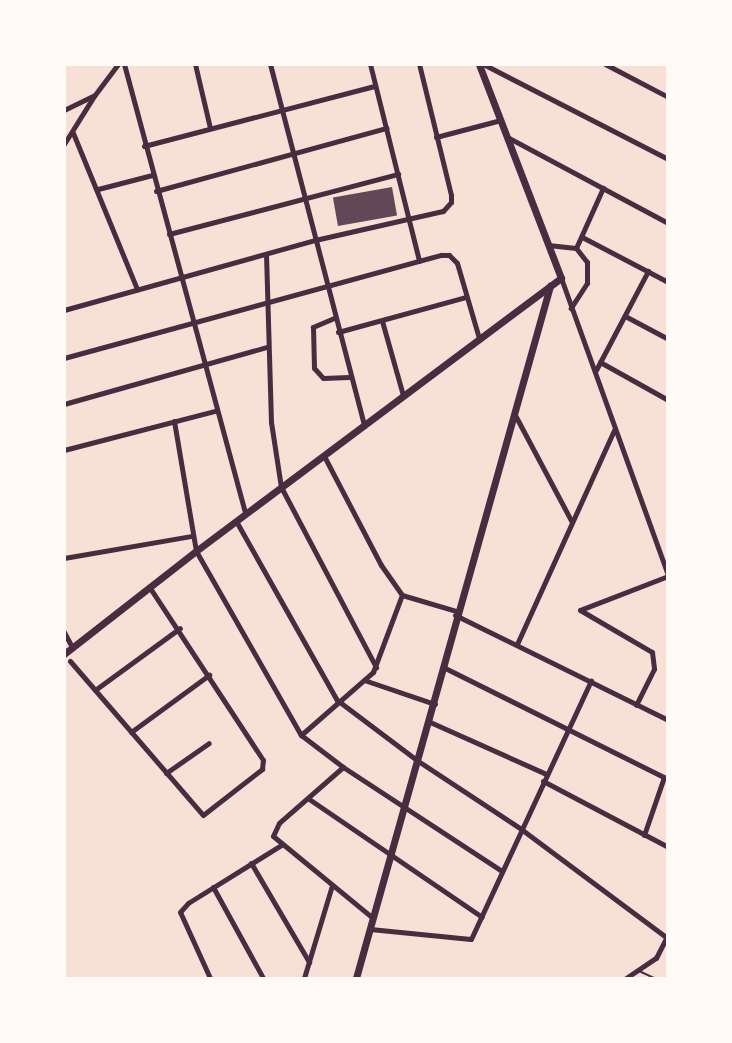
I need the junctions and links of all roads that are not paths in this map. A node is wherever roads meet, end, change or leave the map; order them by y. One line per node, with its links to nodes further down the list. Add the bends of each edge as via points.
1 (124, 64): 23 (street)
2 (195, 64): 17 (street)
3 (370, 64): 11 (street)
4 (419, 64): 20 (street)
5 (481, 64): 16 (street); 25 (street)
6 (605, 64): 10 (street)
7 (621, 64): 10 (street)
8 (118, 65): 12 (street)
9 (271, 65): 15 (street)
10 (618, 71): 13 (street)
11 (375, 86): 15 (street); 18 (street)
12 (93, 96): 14 (street); 19 (street)
13 (668, 97)
14 (64, 110)
15 (282, 110): 17 (street); 24 (street)
16 (501, 120): 20 (street); 21 (street)
17 (210, 128): 23 (street)
18 (387, 128): 24 (street); 26 (street)
19 (72, 133): 22 (street); 29 (street)
20 (436, 137): 32 (street, via 449,182 450,202 443,211)
21 (507, 137): 28 (street); 37 (street)
22 (64, 144)
23 (144, 146): 27 (street)
24 (291, 154): 30 (street); 31 (street)
25 (668, 159)
26 (398, 174): 31 (street); 32 (street)
27 (152, 175): 29 (street); 30 (street)
28 (603, 188): 33 (street); 35 (street)
29 (98, 189): 47 (street)
30 (156, 191): 34 (street)
31 (303, 199): 34 (street); 36 (street)
32 (410, 218): 36 (street); 40 (street)
33 (668, 223)
34 (169, 234): 42 (street)
35 (582, 237): 38 (street); 41 (street)
36 (315, 240): 39 (street); 46 (street)
37 (548, 245): 38 (street); 43 (street)
38 (576, 248): 50 (street, via 587,262 587,283)
39 (267, 254): 42 (street); 49 (street)
40 (419, 261): 46 (street); 48 (street, via 441,255 454,258)
41 (648, 271): 44 (street); 52 (street)
42 (181, 276): 47 (street); 55 (street)
43 (561, 278): 45 (street); 50 (street)
44 (668, 282)
45 (550, 286): 57 (street); 69 (street)
46 (327, 288): 49 (street); 53 (street)
47 (137, 289): 51 (street)
48 (466, 297): 54 (street); 57 (street)
49 (267, 301): 55 (street); 59 (street)
50 (571, 308): 63 (street)
51 (64, 310)
52 (625, 316): 58 (street); 61 (street)
53 (334, 318): 56 (street); 64 (street, via 313,327 314,368 319,377)
54 (382, 321): 56 (street); 65 (street)
55 (193, 322): 60 (street); 62 (street)
56 (338, 332): 64 (street)
57 (479, 338): 65 (street)
58 (668, 339)
59 (267, 347): 62 (street); 75 (street, via 273,446)
60 (64, 358)
61 (600, 362): 63 (street); 66 (street)
62 (205, 364): 67 (street); 68 (street)
63 (596, 370): 72 (street)
64 (349, 377): 71 (street)
65 (403, 395): 71 (street)
66 (668, 400)
67 (64, 404)
68 (215, 411): 70 (street); 76 (street)
69 (516, 415): 78 (street); 86 (street)
70 (174, 421): 73 (street); 79 (street)
71 (364, 426): 74 (street)
72 (615, 429): 78 (street); 81 (street)
73 (64, 450)
74 (324, 456): 75 (street); 85 (street, via 381,565)
75 (280, 487): 76 (street); 92 (street)
76 (245, 513): 77 (street)
77 (236, 521): 80 (street); 98 (street)
78 (572, 522): 89 (street)
79 (192, 536): 80 (street); 82 (street)
80 (196, 551): 84 (street); 105 (street)
81 (664, 557): 83 (street)
82 (64, 558)
83 (668, 576): 100 (street, via 580,610 652,652 654,669)
84 (150, 588): 87 (street); 90 (street)
85 (402, 595): 86 (street); 92 (street)
86 (456, 613): 89 (street); 93 (street)
87 (180, 628): 94 (street); 97 (street)
88 (64, 632): 90 (street)
89 (517, 644): 96 (street)
90 (67, 650)
91 (70, 661): 97 (street)
92 (376, 667): 95 (street)
93 (443, 667): 99 (street); 103 (street)
94 (209, 675): 104 (street); 109 (street, via 264,764 205,815)
95 (364, 680): 98 (street); 99 (street)
96 (591, 681): 100 (street); 103 (street)
97 (95, 690): 104 (street)
98 (337, 700): 105 (street); 107 (street)
99 (435, 704): 102 (street)
100 (636, 705): 101 (street)
101 (668, 720)
102 (430, 722): 107 (street); 110 (street)
103 (567, 730): 110 (street); 111 (street)
104 (131, 732): 109 (street)
105 (301, 735): 108 (street)
106 (209, 743): 109 (street)
107 (418, 761): 114 (street); 115 (street)
108 (343, 767): 113 (street); 114 (street)
109 (166, 773)
110 (546, 774): 112 (street)
111 (666, 778): 116 (street)
112 (543, 781): 115 (street); 116 (street)
113 (309, 799): 117 (street, via 275,827 273,836); 119 (street)
114 (404, 807): 119 (street); 121 (street)
115 (521, 829): 121 (street); 127 (street)
116 (644, 835): 118 (street)
117 (281, 845): 120 (street); 122 (street)
118 (668, 847)
119 (390, 855): 124 (street); 125 (street)
120 (251, 863): 123 (street); 128 (street)
121 (502, 871): 124 (street)
122 (332, 885): 125 (street); 128 (street)
123 (213, 887): 130 (street, via 180,912); 131 (street)
124 (482, 917): 126 (street, via 468,940)
125 (374, 918): 126 (street)
126 (370, 929): 133 (street)
127 (667, 937): 129 (street, via 656,958)
128 (309, 962): 132 (street)
129 (639, 971): 134 (street); 135 (lane)
130 (210, 978)
131 (263, 978)
132 (304, 978)
133 (356, 978)
134 (626, 978)
135 (654, 978)

